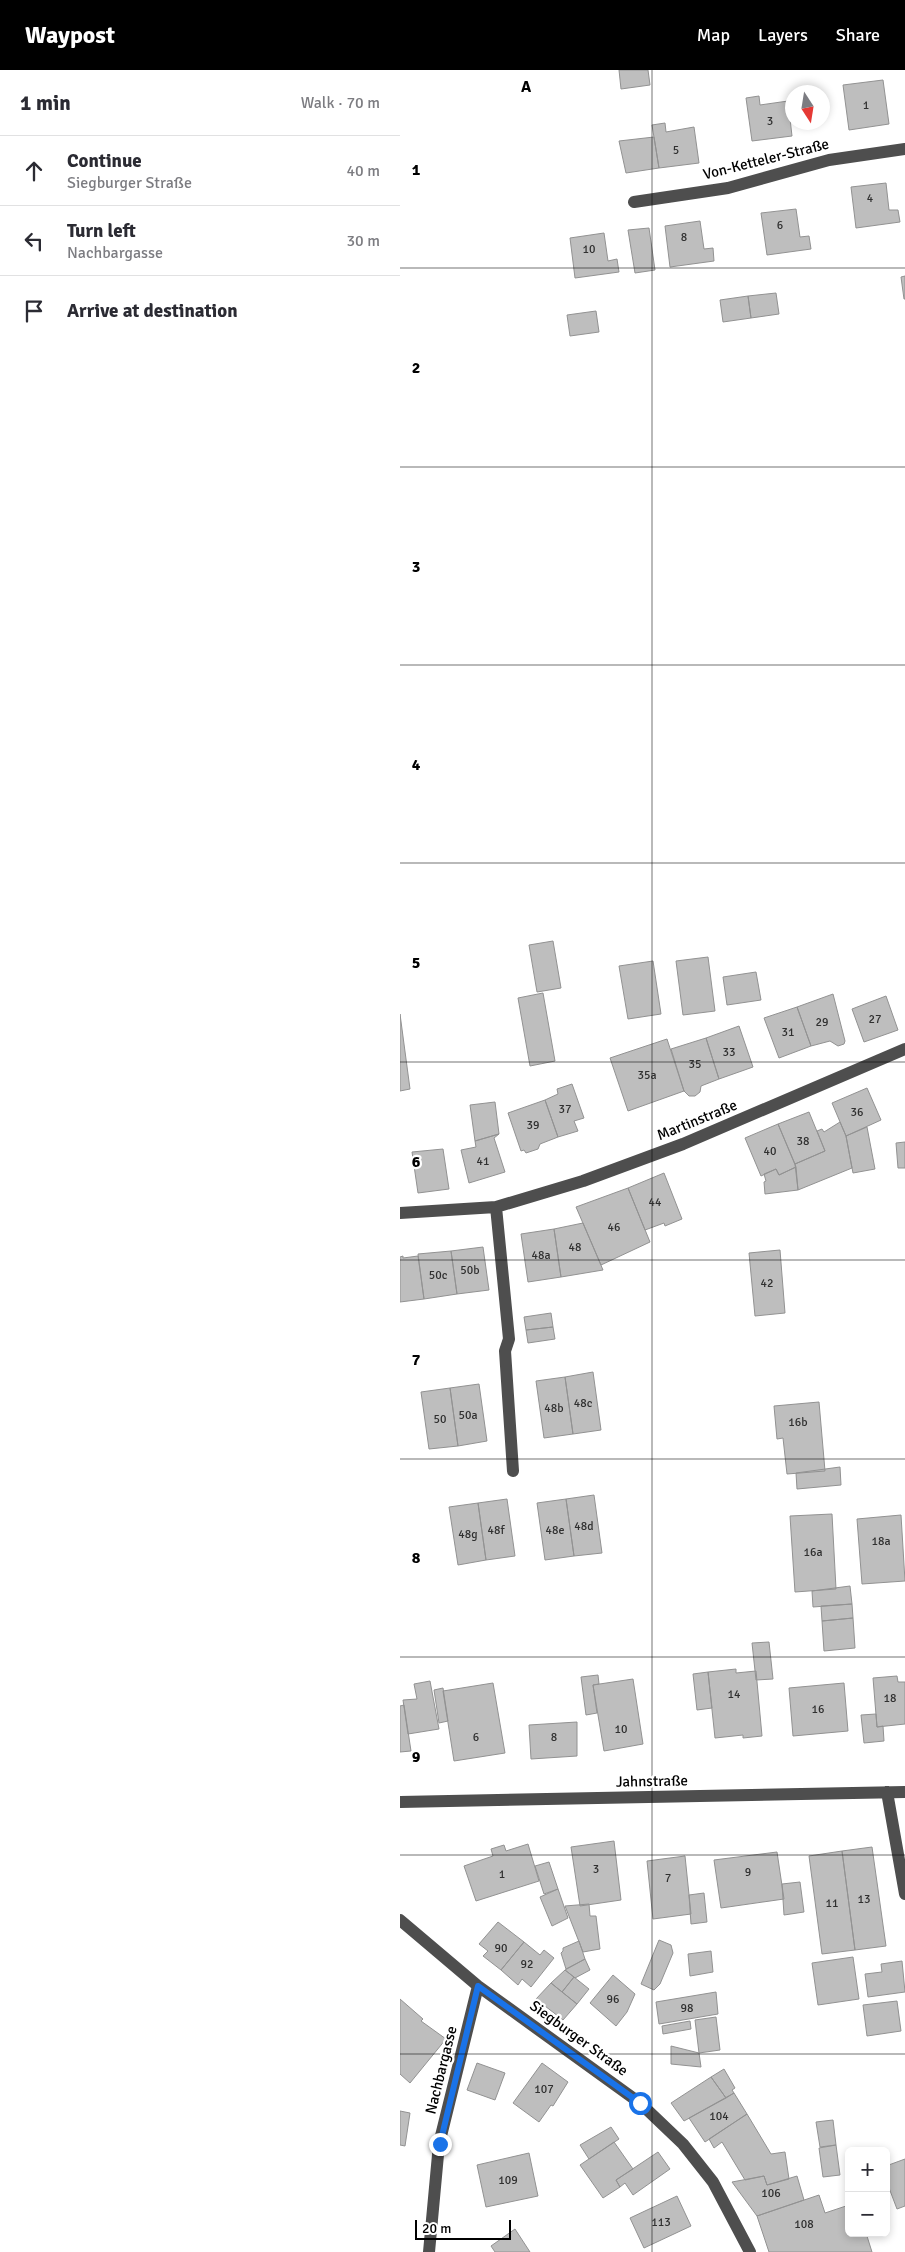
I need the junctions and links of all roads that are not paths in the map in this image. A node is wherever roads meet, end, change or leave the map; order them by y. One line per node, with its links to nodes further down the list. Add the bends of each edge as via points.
1 (905, 149): 2 (street, Von-Ketteler-Straße, via 829,160 728,188)
2 (634, 202)
3 (905, 1049): 4 (street, Martinstraße, via 683,1144 583,1181)
4 (496, 1207): 5 (street, Martinstraße); 6 (street, via 509,1339 505,1350)
5 (400, 1213)
6 (513, 1471)
7 (887, 1792): 8 (street, Jahnstraße); 9 (street, Jahnstraße); 10 (street)
8 (905, 1792)
9 (400, 1802)
10 (905, 1894)
11 (400, 1920): 12 (street, Siegburger Straße)
12 (478, 1986): 13 (street, Nachbargasse, via 440,2144); 14 (street, Siegburger Straße, via 640,2103 683,2144 713,2182)
13 (429, 2252)
14 (750, 2252)

